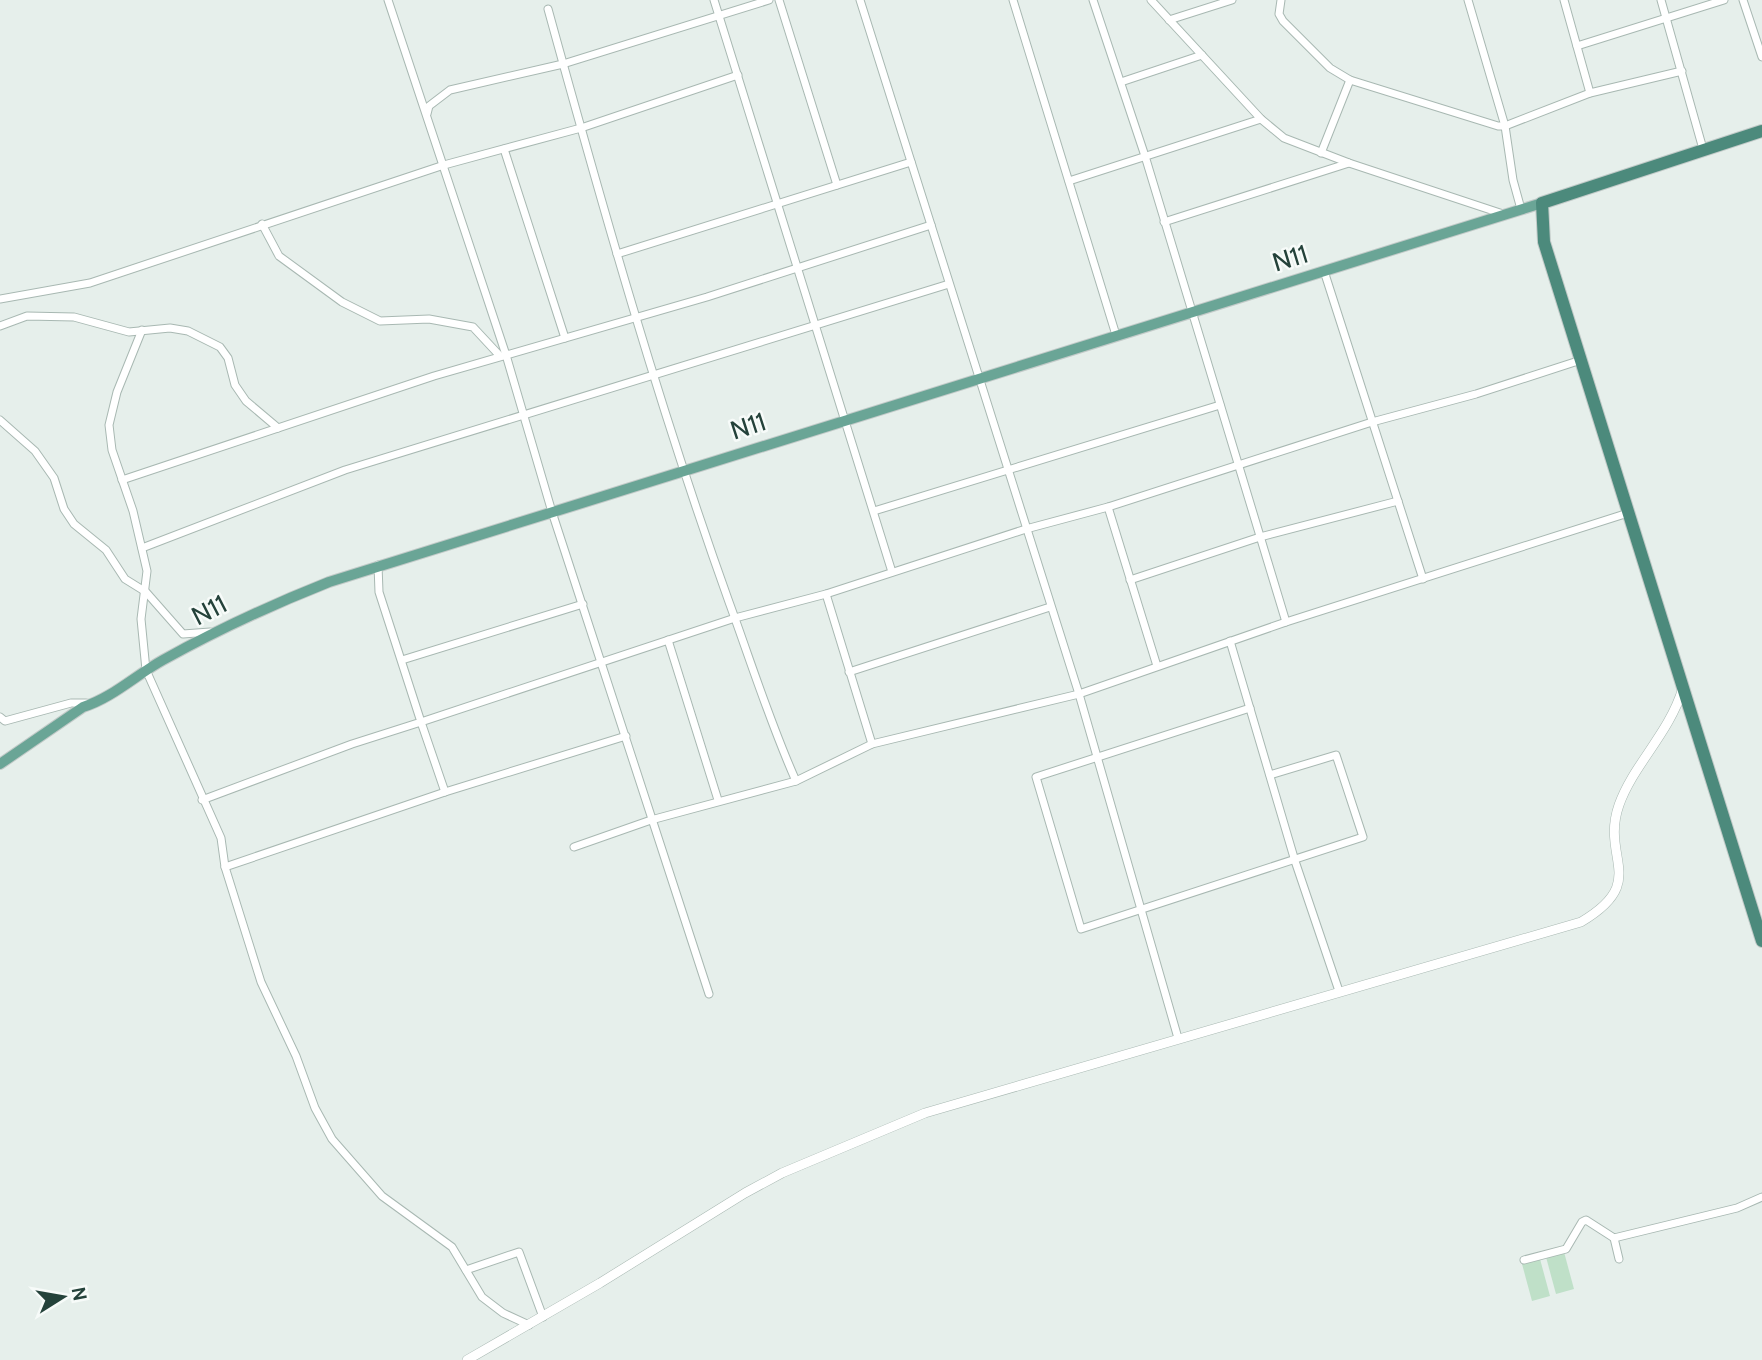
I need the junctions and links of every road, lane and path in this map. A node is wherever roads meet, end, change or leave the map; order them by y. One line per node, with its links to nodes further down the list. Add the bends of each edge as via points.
1 (388, 0): 29 (street)
2 (714, 0): 17 (street)
3 (769, 0): 17 (street)
4 (779, 0): 42 (street)
5 (860, 0): 38 (street)
6 (1013, 0): 41 (street)
7 (1093, 0): 27 (street)
8 (1151, 0): 19 (street)
9 (1232, 0): 19 (street)
10 (1281, 0): 26 (street, via 1283,21 1331,68)
11 (1468, 0): 31 (street)
12 (1564, 0): 20 (street)
13 (1661, 0): 18 (street)
14 (1724, 0): 18 (street)
15 (1743, 0): 22 (street)
16 (548, 9): 23 (street)
17 (719, 16): 23 (street); 25 (street)
18 (1667, 18): 20 (street); 24 (street)
19 (1169, 20): 21 (street)
20 (1577, 46): 28 (street)
21 (1202, 55): 27 (street); 30 (street)
22 (1762, 57)
23 (564, 64): 29 (street, via 450,90 429,106); 32 (street)
24 (1682, 71): 28 (street); 35 (street)
25 (738, 75): 32 (street); 43 (street)
26 (1350, 80): 31 (street); 36 (street)
27 (1121, 82): 37 (street)
28 (1590, 93): 31 (street)
29 (427, 116): 40 (street)
30 (1261, 119): 36 (street, via 1291,141); 37 (street)
31 (1505, 126): 45 (street)
32 (582, 128): 34 (street); 50 (street)
33 (1762, 131): 35 (highway)
34 (504, 149): 40 (street); 61 (street)
35 (1703, 149): 44 (highway)
36 (1321, 153): 39 (street)
37 (1144, 156): 41 (street); 47 (street)
38 (911, 162): 42 (street); 49 (street)
39 (1349, 163): 46 (street); 47 (street)
40 (444, 165): 48 (street); 62 (street)
41 (1069, 181): 60 (street)
42 (836, 185): 43 (street)
43 (778, 203): 50 (street); 51 (street)
44 (1542, 203): 45 (main road, N11); 63 (highway, via 1544,242)
45 (1521, 209): 46 (main road, N11)
46 (1504, 215): 52 (main road, N11)
47 (1164, 222): 55 (street)
48 (262, 224): 54 (street, via 76,287); 62 (street, via 279,256 342,302 380,321 429,318 473,327)
49 (931, 225): 51 (street); 53 (street)
50 (617, 254): 56 (street)
51 (798, 266): 56 (street); 57 (street)
52 (1324, 271): 55 (main road, N11); 70 (street)
53 (949, 284): 57 (street); 65 (street)
54 (0, 299)
55 (1191, 311): 60 (main road, N11); 66 (street)
56 (635, 319): 61 (street); 64 (street)
57 (816, 324): 64 (street); 68 (street)
58 (0, 326): 59 (street, via 27,316 74,317 119,331)
59 (142, 330): 71 (street, via 188,331 220,347 246,401); 75 (street, via 117,391 109,425)
60 (1116, 335): 65 (main road, N11)
61 (565, 338): 62 (street)
62 (503, 356): 67 (street); 71 (street)
63 (1581, 360): 70 (street); 80 (highway)
64 (654, 374): 67 (street); 73 (street)
65 (978, 378): 68 (main road, N11); 74 (street)
66 (1220, 405): 72 (street); 74 (street)
67 (522, 415): 79 (street); 83 (street, via 345,470)
68 (845, 419): 73 (main road, N11); 78 (street)
69 (0, 420): 88 (street, via 36,451 74,524 106,550 125,579)
70 (1372, 422): 72 (street); 76 (street)
71 (278, 428): 75 (street)
72 (1238, 464): 77 (street); 82 (street)
73 (682, 471): 79 (main road, N11); 92 (street)
74 (1008, 471): 78 (street); 81 (street)
75 (122, 480): 83 (street)
76 (1398, 501): 82 (street); 87 (street)
77 (1108, 507): 81 (street); 86 (street)
78 (874, 511): 85 (street)
79 (552, 512): 84 (main road, N11); 90 (street)
80 (1628, 513): 87 (street); 102 (highway)
81 (1026, 528): 85 (street); 91 (street)
82 (1260, 537): 86 (street); 93 (street)
83 (142, 548): 88 (street)
84 (378, 565): 94 (main road, N11); 97 (street, via 379,592)
85 (892, 572): 89 (street)
86 (1130, 579): 99 (street)
87 (1423, 579): 93 (street)
88 (146, 592): 94 (street, via 183,634); 100 (street, via 141,620)
89 (826, 594): 92 (street); 101 (street)
90 (583, 604): 97 (street); 98 (street)
91 (1050, 607): 101 (street); 103 (street)
92 (735, 618): 95 (street); 113 (street)
93 (1286, 622): 96 (street)
94 (214, 632): 100 (main road, N11)
95 (668, 640): 98 (street); 116 (street)
96 (1230, 641): 99 (street); 105 (street)
97 (401, 660): 107 (street)
98 (603, 662): 107 (street); 108 (street)
99 (1157, 666): 103 (street)
100 (146, 670): 104 (main road, N11); 115 (street)
101 (849, 672): 109 (street)
102 (1683, 688): 122 (highway); 123 (street, via 1670,720 1620,803 1614,828 1620,870 1608,904 1569,926)
103 (1079, 694): 109 (street); 110 (street)
104 (95, 703): 106 (street, via 71,703 5,721); 111 (main road, N11, via 83,706)
105 (1250, 708): 110 (street); 112 (street)
106 (0, 717)
107 (421, 722): 114 (street); 115 (street)
108 (625, 736): 114 (street); 117 (street)
109 (873, 744): 113 (street)
110 (1097, 757): 121 (street); 121 (street, via 1036,777 1081,929)
111 (0, 764)
112 (1270, 775): 119 (street); 119 (street, via 1336,755 1363,837)
113 (796, 781): 116 (street)
114 (445, 792): 120 (street)
115 (202, 800): 120 (street, via 221,838)
116 (718, 800): 117 (street)
117 (651, 820): 118 (street); 124 (street)
118 (574, 847)
119 (1296, 861): 121 (street); 123 (street)
120 (225, 867): 130 (street, via 261,982 332,1139 382,1196 452,1247)
121 (1142, 910): 125 (street)
122 (1762, 941)
123 (1339, 991): 125 (street)
124 (709, 994)
125 (1178, 1038): 131 (street, via 959,1101 804,1164 745,1193)
126 (1762, 1197): 127 (street, via 1737,1208)
127 (1614, 1238): 128 (street); 129 (street, via 1586,1220 1566,1249)
128 (1619, 1259)
129 (1524, 1260)
130 (466, 1270): 131 (street, via 519,1252); 132 (street, via 482,1297)
131 (543, 1317): 132 (street)
132 (529, 1325): 133 (street)
133 (467, 1360)

